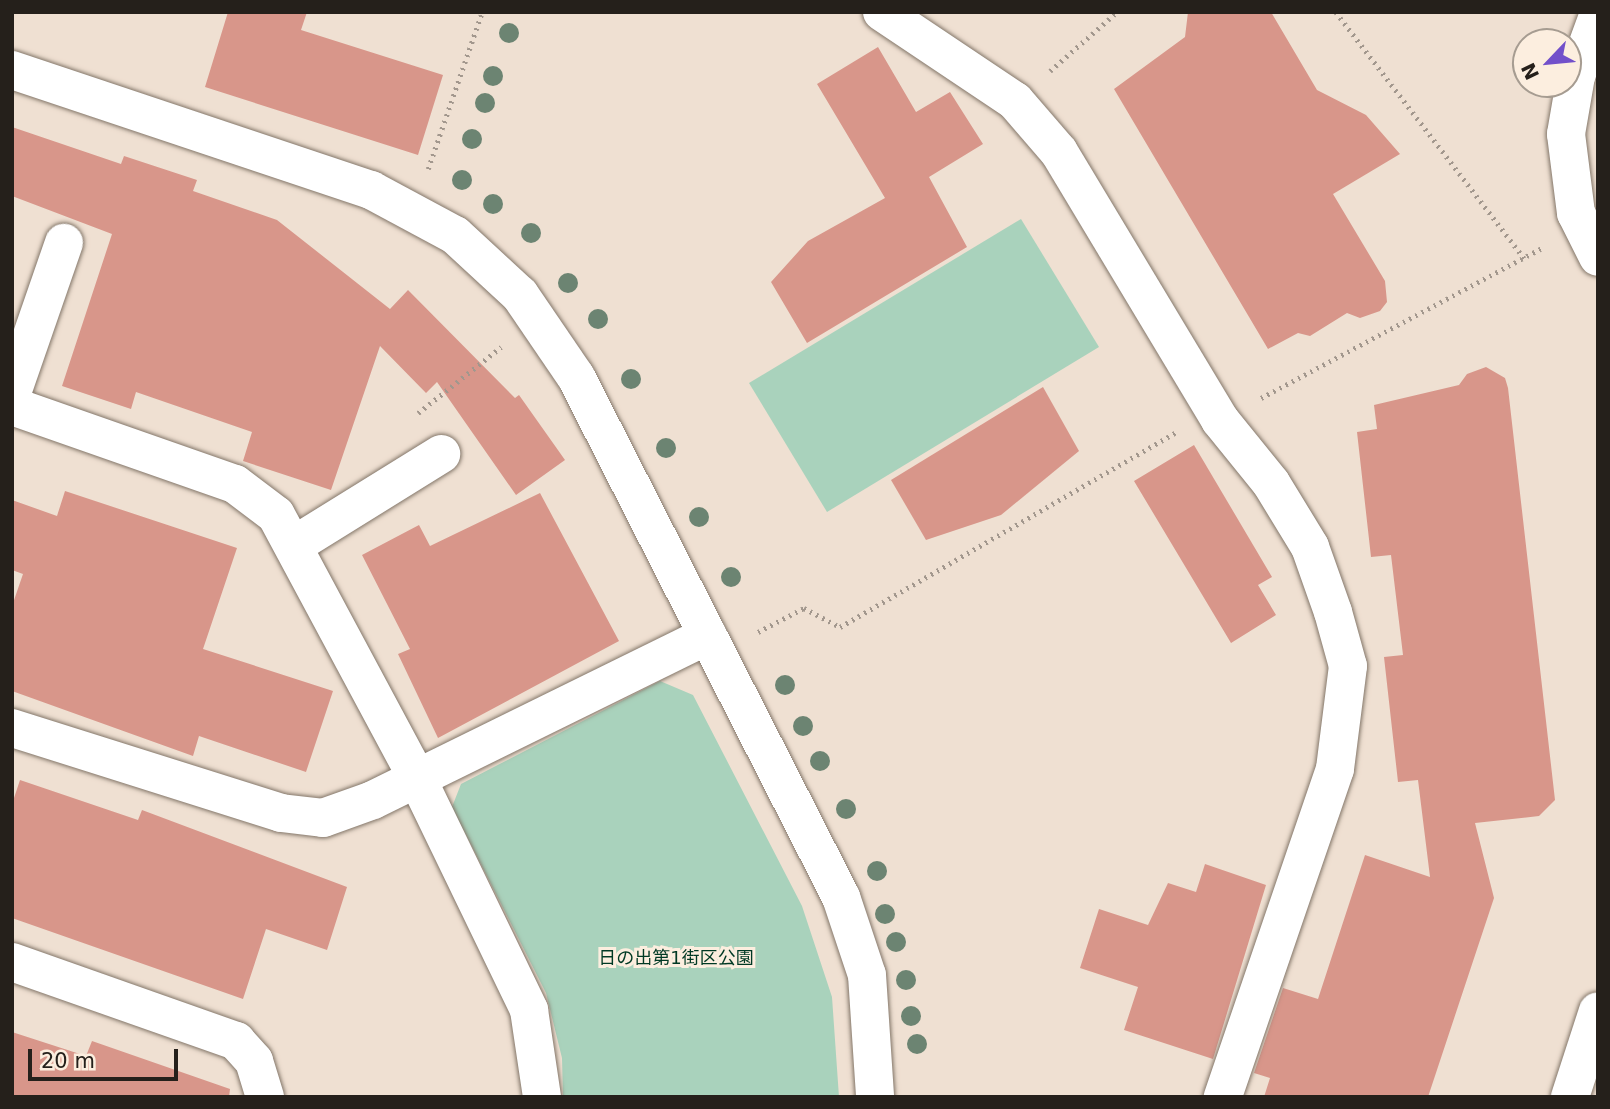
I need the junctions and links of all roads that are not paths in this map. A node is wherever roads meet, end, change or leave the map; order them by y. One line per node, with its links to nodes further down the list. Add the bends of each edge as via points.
1 (882, 12): 18 (street, via 1015,101 1097,208 1217,415 1271,483 1310,547 1348,666 1335,769)
2 (1598, 16): 4 (street, via 1576,76 1566,134)
3 (12, 69): 10 (street, via 303,164 455,235 537,318 576,377)
4 (1590, 242)
5 (64, 243): 6 (street)
6 (12, 393)
7 (12, 406): 9 (street, via 235,484 276,515)
8 (441, 454): 9 (street)
9 (296, 544): 12 (street)
10 (708, 635): 12 (street); 17 (street, via 841,897 867,975)
11 (12, 728): 12 (street, via 281,813 323,818)
12 (417, 778): 16 (street, via 529,1010)
13 (12, 962): 15 (street, via 236,1041 254,1061)
14 (1598, 1011): 19 (street)
15 (265, 1097)
16 (542, 1097)
17 (875, 1097)
18 (1223, 1097)
19 (1570, 1097)

